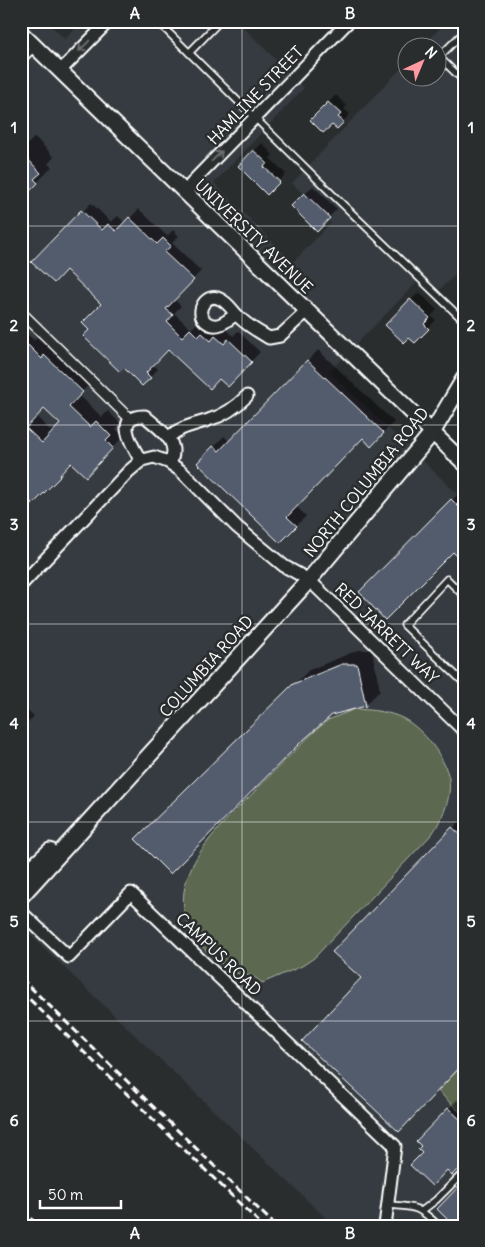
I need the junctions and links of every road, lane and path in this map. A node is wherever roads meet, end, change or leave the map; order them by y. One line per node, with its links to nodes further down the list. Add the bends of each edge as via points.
1 (109, 21): 10 (street, one-way to 10)
2 (157, 21): 8 (lane)
3 (220, 21): 8 (lane)
4 (349, 21): 12 (street, HAMLINE STREET)
5 (464, 32): 11 (lane, via 439,57)
6 (21, 33): 7 (street, UNIVERSITY AVENUE)
7 (35, 47): 9 (lane); 10 (street, UNIVERSITY AVENUE)
8 (189, 53): 12 (lane)
9 (21, 61)
10 (60, 71): 13 (street, UNIVERSITY AVENUE)
11 (464, 81)
12 (255, 119): 13 (street, HAMLINE STREET, one-way to 12); 17 (lane)
13 (185, 192): 14 (street, UNIVERSITY AVENUE)
14 (307, 311): 16 (street, via 280,336 269,338); 21 (street, UNIVERSITY AVENUE)
15 (21, 312): 20 (street)
16 (236, 314)
17 (464, 321)
18 (464, 379): 21 (main road, NORTH COLUMBIA ROAD)
19 (247, 396): 22 (street, via 234,408 213,419 182,428)
20 (127, 416)
21 (432, 433): 25 (street, UNIVERSITY AVENUE); 26 (main road, NORTH COLUMBIA ROAD)
22 (168, 438): 23 (street, via 145,416 132,419 126,430); 24 (street, via 174,448)
23 (141, 461): 24 (street, via 154,457); 27 (street)
24 (170, 463): 26 (street, RED JARRETT WAY, via 237,527 284,566)
25 (464, 463)
26 (309, 580): 30 (street, RED JARRETT WAY); 31 (main road, COLUMBIA ROAD)
27 (21, 585)
28 (464, 596): 29 (lane, via 447,579 404,625)
29 (464, 684)
30 (463, 729)
31 (129, 776): 32 (main road, COLUMBIA ROAD); 33 (main road, COLUMBIA ROAD)
32 (21, 878)
33 (21, 896)
34 (21, 912): 36 (street, CAMPUS ROAD, via 69,957 131,893 395,1146)
35 (464, 1180): 37 (lane, via 460,1176)
36 (388, 1205): 37 (lane); 38 (street)
37 (423, 1210): 39 (lane)
38 (385, 1226)
39 (439, 1226)

